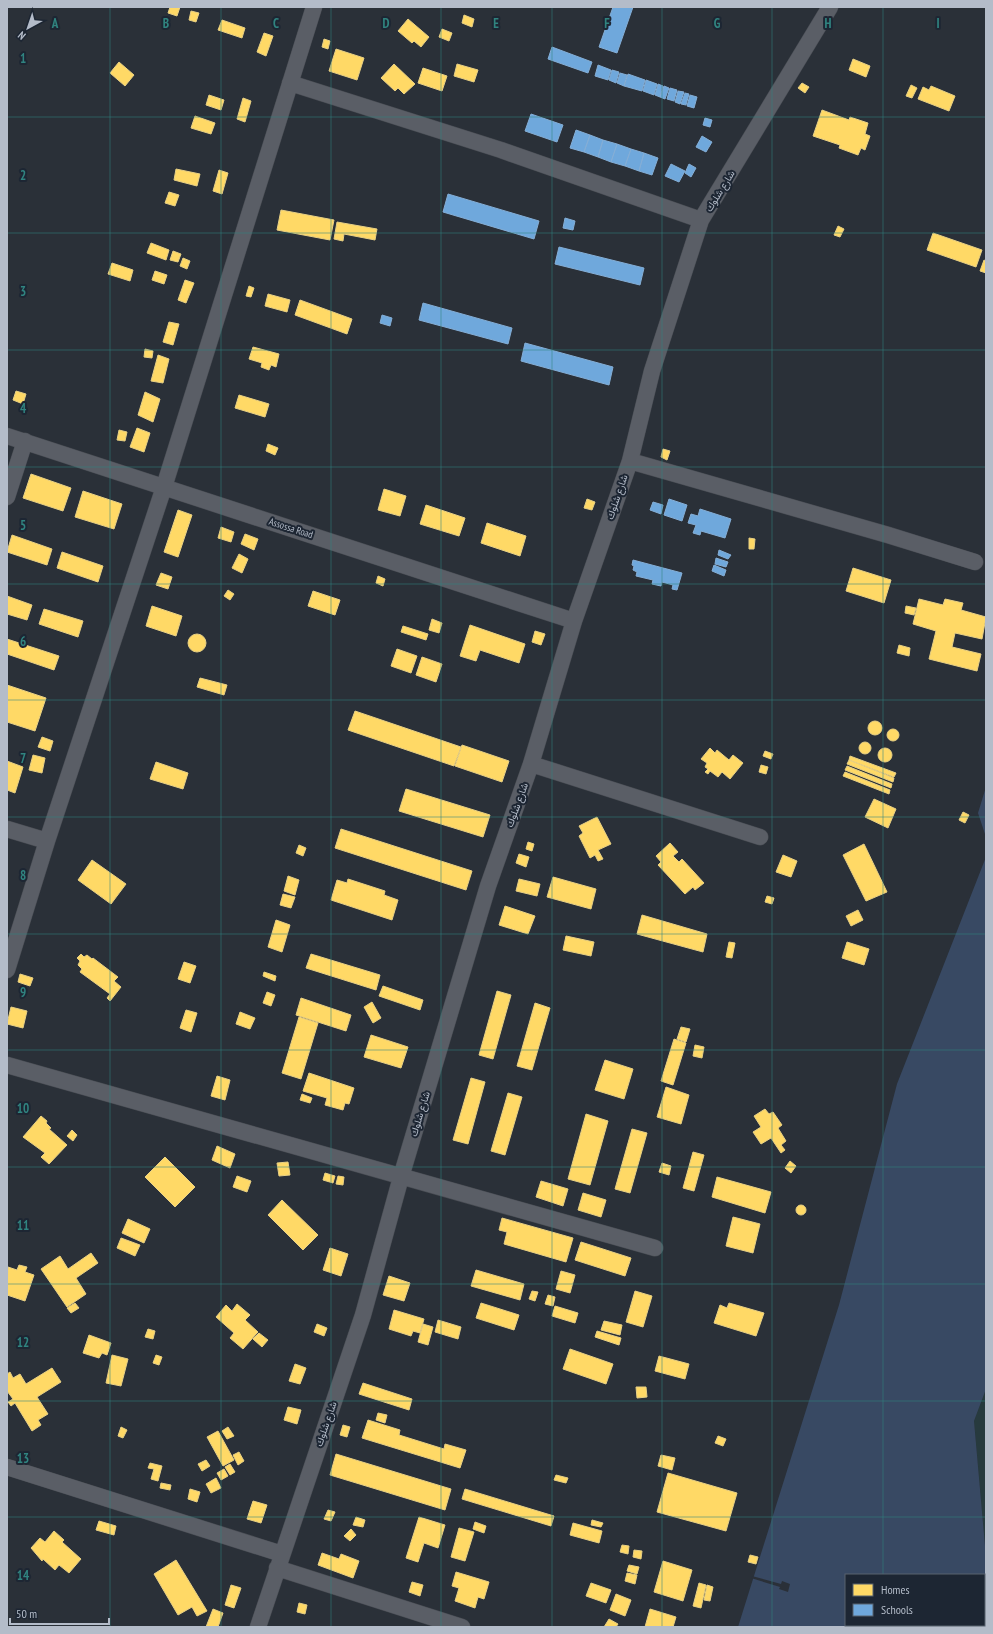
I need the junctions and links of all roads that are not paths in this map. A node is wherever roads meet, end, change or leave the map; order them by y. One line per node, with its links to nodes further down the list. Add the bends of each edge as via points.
1 (314, 7): 3 (street)
2 (830, 7): 4 (street, شارع شلوك)
3 (290, 83): 4 (street, via 501,150); 8 (street)
4 (701, 220): 7 (street, شارع شلوك, via 652,371)
5 (7, 436): 6 (street, Assossa Road)
6 (24, 441): 8 (street, Assossa Road); 9 (street)
7 (630, 462): 10 (street, via 888,534); 11 (street, شارع شلوك)
8 (164, 487): 11 (street, Assossa Road); 15 (street)
9 (7, 497)
10 (975, 562)
11 (574, 621): 12 (street, شارع شلوك)
12 (532, 764): 14 (street); 18 (street, شارع شلوك, via 488,886)
13 (7, 829): 15 (street)
14 (760, 836)
15 (47, 841): 16 (street)
16 (7, 970)
17 (7, 1065): 18 (street)
18 (401, 1177): 19 (street); 21 (street, شارع شلوك, via 363,1315)
19 (656, 1248)
20 (7, 1467): 21 (street)
21 (279, 1561): 22 (street, شارع شلوك); 23 (street)
22 (258, 1627)
23 (462, 1627)

